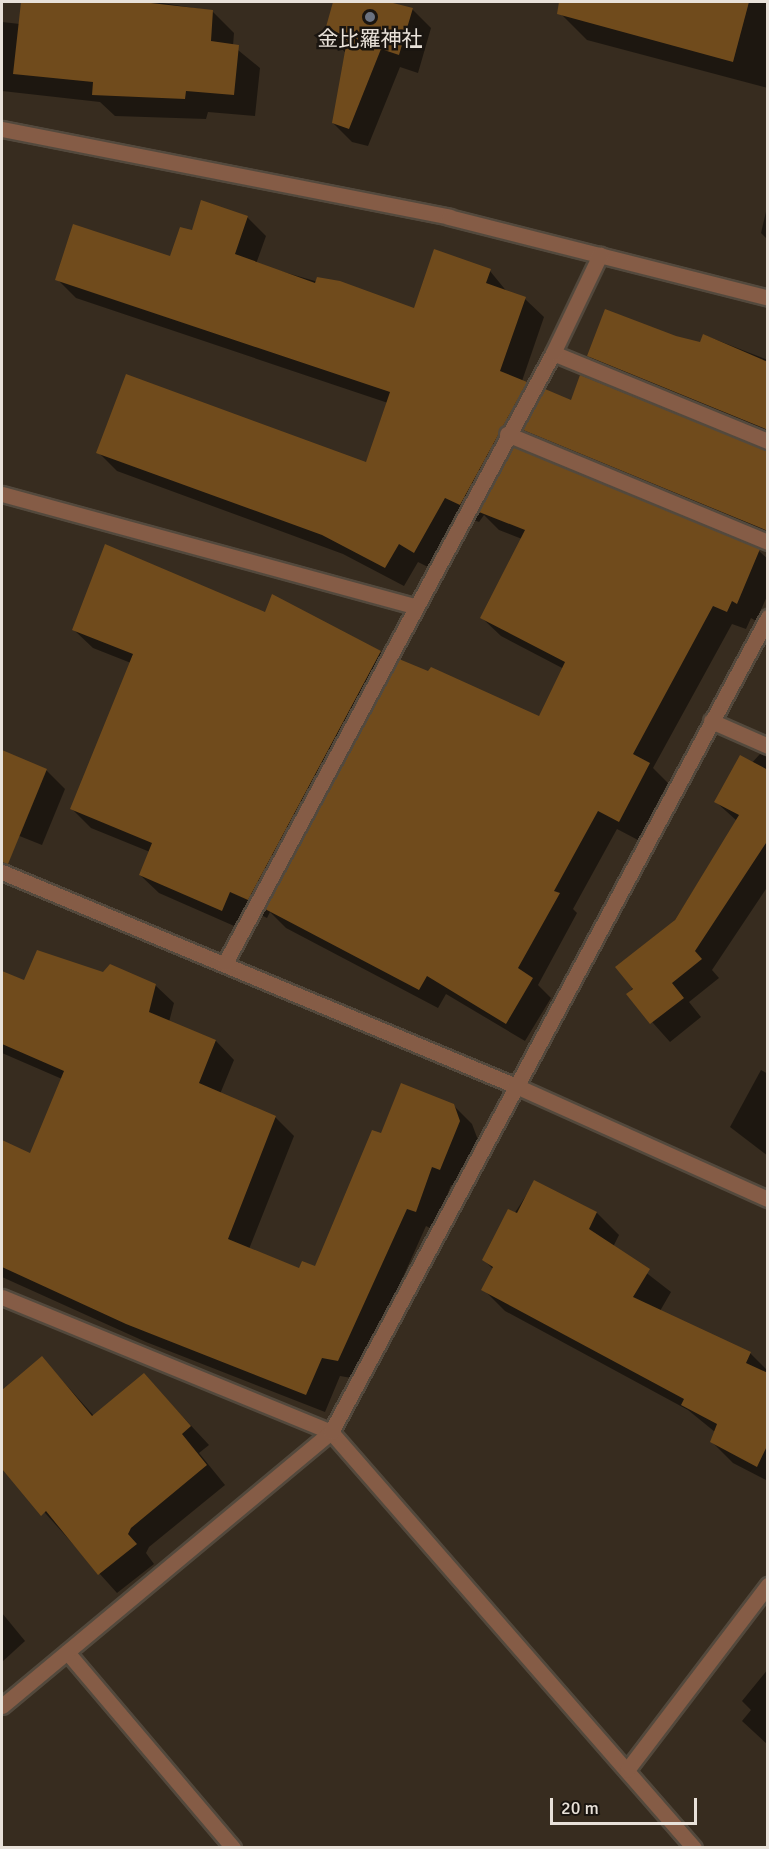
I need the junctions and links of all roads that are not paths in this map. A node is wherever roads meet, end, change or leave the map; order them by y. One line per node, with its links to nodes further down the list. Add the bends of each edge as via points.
1 (2, 129): 2 (street, via 219,168 449,217)
2 (600, 255): 3 (street); 4 (street)
3 (768, 298)
4 (553, 353): 5 (street); 6 (street)
5 (507, 434): 8 (street); 9 (street)
6 (768, 441)
7 (2, 494): 9 (street)
8 (768, 542)
9 (415, 606): 14 (street)
10 (768, 617): 11 (street)
11 (711, 721): 12 (street); 15 (street)
12 (768, 746)
13 (2, 872): 14 (street)
14 (225, 963): 15 (street)
15 (516, 1086): 16 (street); 18 (street)
16 (768, 1199)
17 (2, 1297): 18 (street)
18 (331, 1432): 20 (street); 22 (street)
19 (768, 1585): 22 (street)
20 (67, 1652): 21 (street); 23 (street)
21 (2, 1706)
22 (627, 1770): 24 (street)
23 (233, 1848)
24 (694, 1848)

